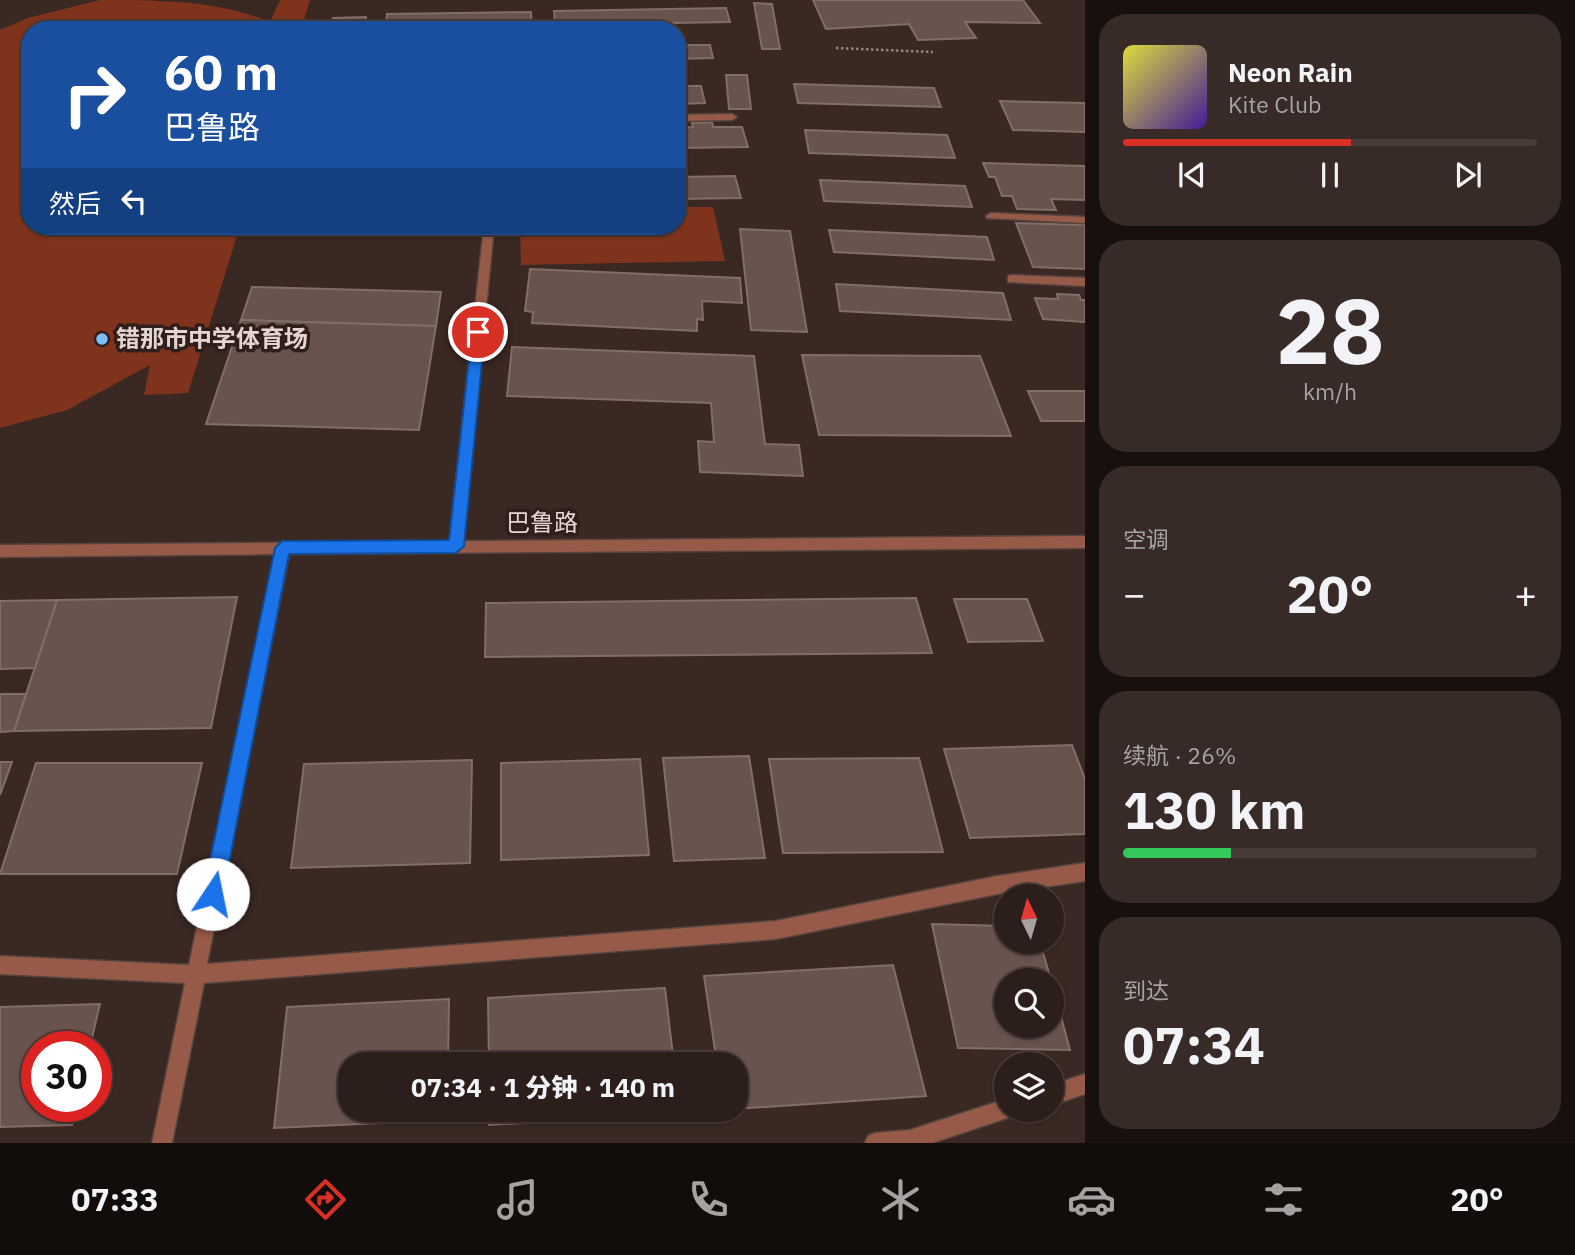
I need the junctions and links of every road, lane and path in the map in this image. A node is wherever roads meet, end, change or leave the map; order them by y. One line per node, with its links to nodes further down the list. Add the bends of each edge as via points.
1 (836, 48): 2 (path)
2 (933, 52)
3 (732, 117): 4 (street)
4 (686, 118)
5 (991, 216): 6 (street)
6 (1085, 220)
7 (488, 235): 11 (street)
8 (1012, 279): 9 (street)
9 (1085, 282)
10 (1085, 542): 11 (street, 巴鲁路)
11 (456, 546): 12 (street, 巴鲁路)
12 (282, 548): 13 (street, 巴鲁路); 16 (street)
13 (0, 551)
14 (1085, 872): 16 (street, via 776,930)
15 (0, 965): 16 (street)
16 (197, 974): 20 (street)
17 (1085, 1084): 18 (street)
18 (1064, 1091)
19 (994, 1113): 21 (street, via 910,1140)
20 (162, 1143)
21 (875, 1143)

